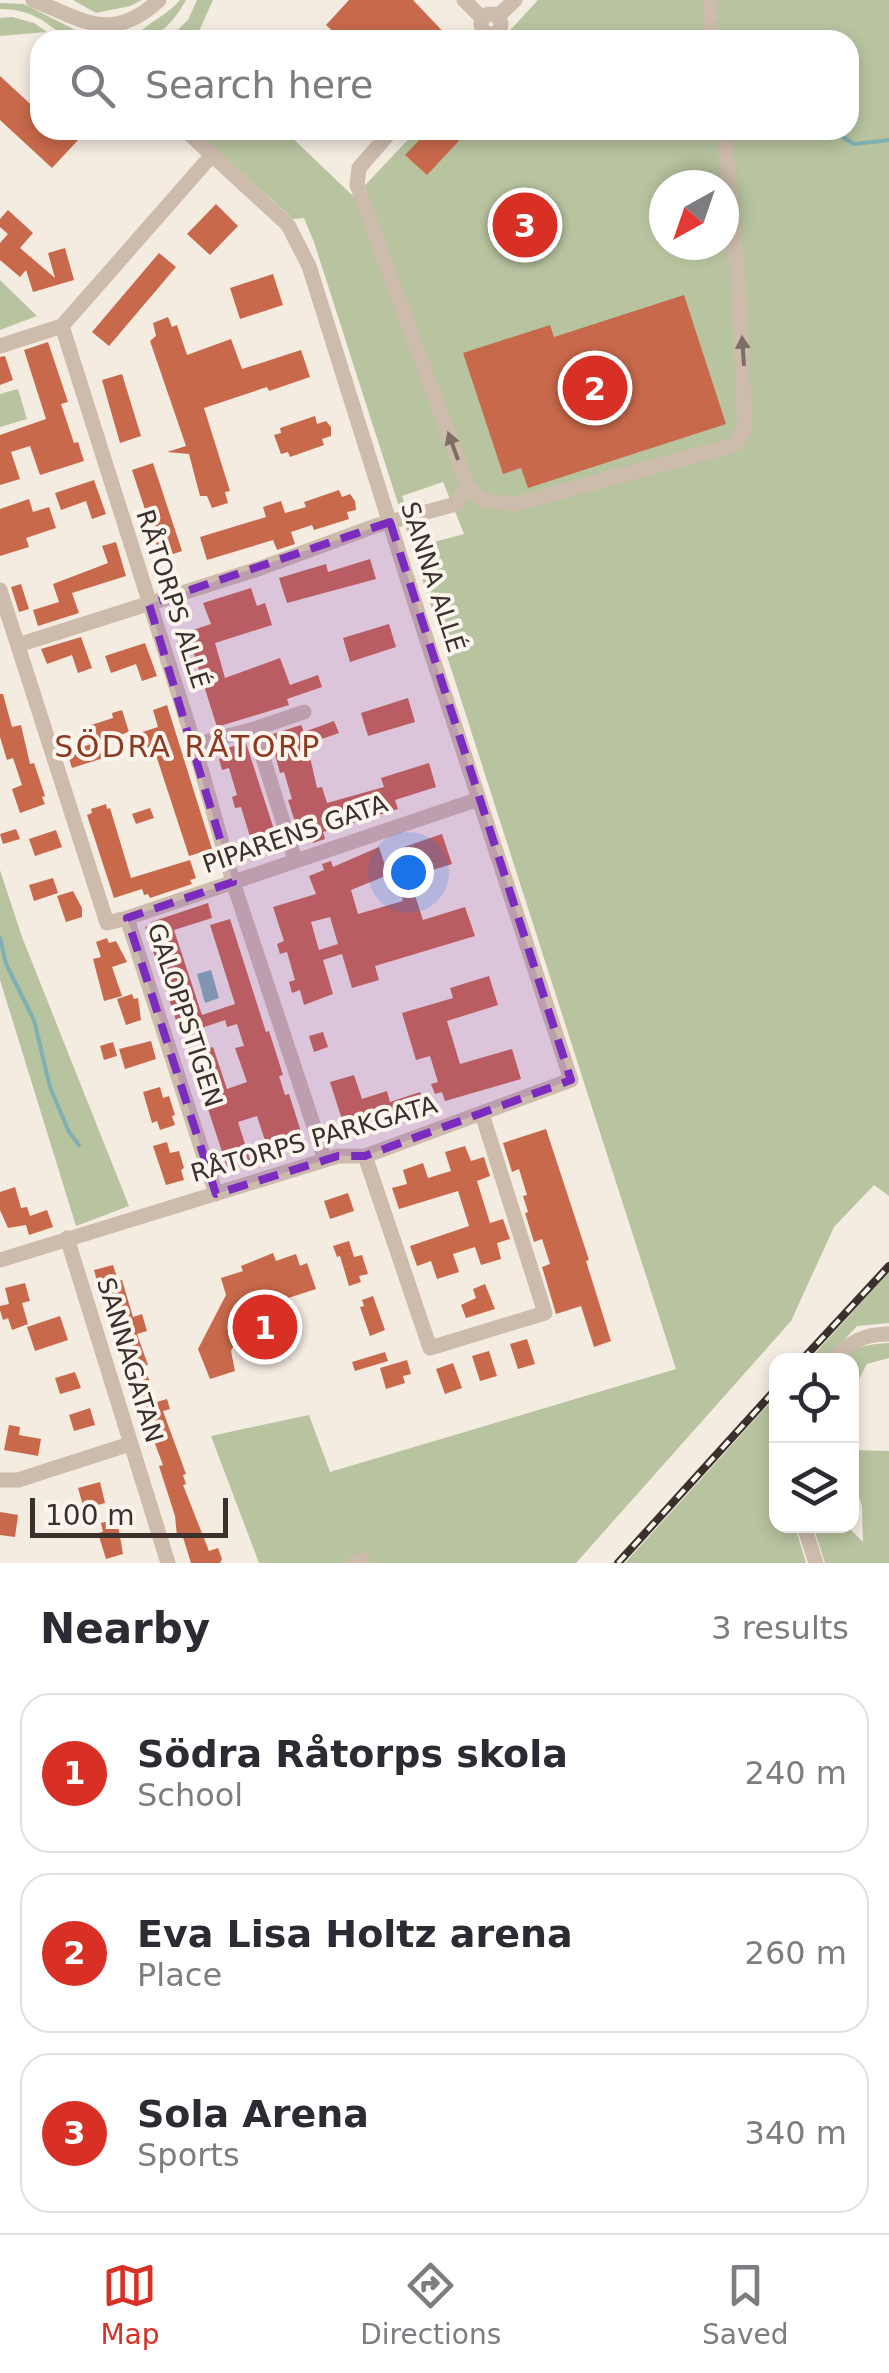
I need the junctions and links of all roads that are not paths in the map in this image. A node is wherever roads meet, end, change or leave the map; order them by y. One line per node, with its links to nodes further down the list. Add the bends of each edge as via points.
1 (32, 0): 7 (street)
2 (62, 0): 7 (street)
3 (159, 0): 10 (street)
4 (464, 0): 8 (street)
5 (516, 0): 8 (street)
6 (711, 0): 11 (street)
7 (73, 16): 9 (street)
8 (484, 27)
9 (103, 30)
10 (117, 30)
11 (710, 30)
12 (196, 140): 15 (street, SANNA ALLÉ)
13 (383, 140): 18 (street, one-way to 13, via 357,186 359,168)
14 (725, 140): 19 (street, one-way to 14, via 516,504 734,445 745,429)
15 (212, 155): 16 (street); 21 (street, SANNA ALLÉ, via 288,225 299,244)
16 (62, 326): 17 (street); 23 (street, RÅTORPS ALLÉ)
17 (0, 346)
18 (467, 485): 19 (street); 20 (street)
19 (484, 501): 20 (street)
20 (456, 504): 21 (street)
21 (390, 522): 23 (street); 28 (street, SANNA ALLÉ)
22 (0, 590): 24 (street, GALOPPSTIGEN)
23 (149, 604): 24 (street); 27 (street, RÅTORPS ALLÉ)
24 (18, 645): 31 (street, GALOPPSTIGEN, via 107,923)
25 (304, 712): 26 (street)
26 (254, 729): 27 (street); 29 (street)
27 (194, 744): 30 (street, RÅTORPS ALLÉ)
28 (479, 799): 29 (street, PIPARENS GATA); 32 (street, SANNA ALLÉ)
29 (295, 860): 30 (street, PIPARENS GATA)
30 (233, 882): 31 (street, PIPARENS GATA); 35 (street, RÅTORPS ALLÉ)
31 (127, 918): 36 (street, GALOPPSTIGEN)
32 (571, 1080): 33 (street, RÅTORPS PARKGATA)
33 (482, 1114): 34 (street, RÅTORPS PARKGATA); 34 (street, via 545,1312 430,1348)
34 (365, 1156): 35 (street, RÅTORPS PARKGATA)
35 (325, 1160): 36 (street, RÅTORPS PARKGATA)
36 (216, 1194): 37 (street, RÅTORPS PARKGATA)
37 (67, 1238): 38 (street); 41 (street, SANNAGATAN)
38 (0, 1260)
39 (889, 1334): 40 (street, via 848,1343)
40 (840, 1353)
41 (130, 1444): 42 (street); 44 (street, SANNAGATAN)
42 (0, 1480)
43 (806, 1533): 45 (street)
44 (168, 1563)
45 (816, 1563)

